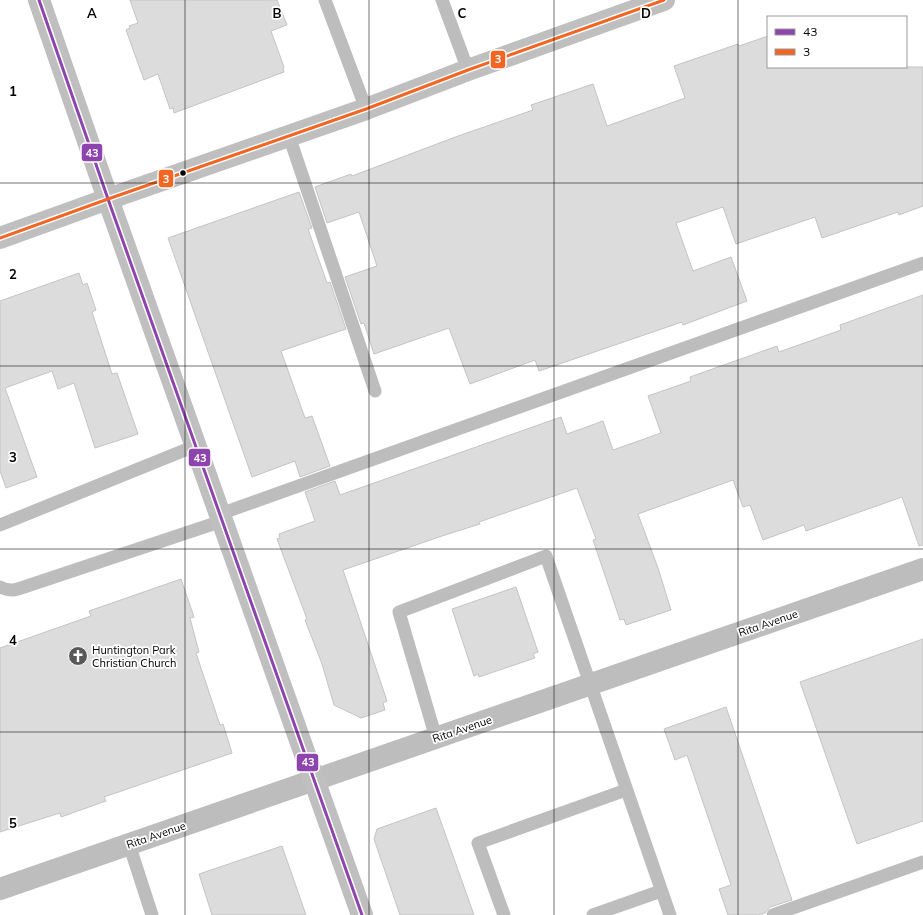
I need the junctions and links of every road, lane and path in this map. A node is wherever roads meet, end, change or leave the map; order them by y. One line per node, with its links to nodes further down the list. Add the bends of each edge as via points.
1 (40, 0): 8 (street)
2 (325, 0): 6 (lane)
3 (442, 0): 5 (lane)
4 (664, 0): 5 (street)
5 (468, 70): 6 (street)
6 (366, 109): 7 (street)
7 (289, 136): 8 (street); 11 (lane)
8 (108, 199): 9 (street); 12 (street)
9 (0, 238)
10 (923, 263): 13 (lane)
11 (375, 391)
12 (195, 446): 13 (street); 14 (lane)
13 (221, 517): 16 (lane, via 18,589); 19 (street)
14 (0, 525)
15 (923, 568): 17 (street, Rita Avenue)
16 (0, 587)
17 (589, 685): 18 (street, Rita Avenue); 18 (lane, via 546,556 398,612); 20 (lane)
18 (436, 738): 19 (street, Rita Avenue)
19 (315, 780): 21 (street, Rita Avenue); 26 (street)
20 (626, 790): 24 (lane); 27 (lane, via 478,843)
21 (129, 844): 23 (street, Rita Avenue); 25 (lane)
22 (923, 862): 30 (lane)
23 (0, 889)
24 (661, 891): 28 (lane); 29 (lane)
25 (152, 915)
26 (362, 915)
27 (504, 915)
28 (593, 915)
29 (670, 915)
30 (773, 915)

